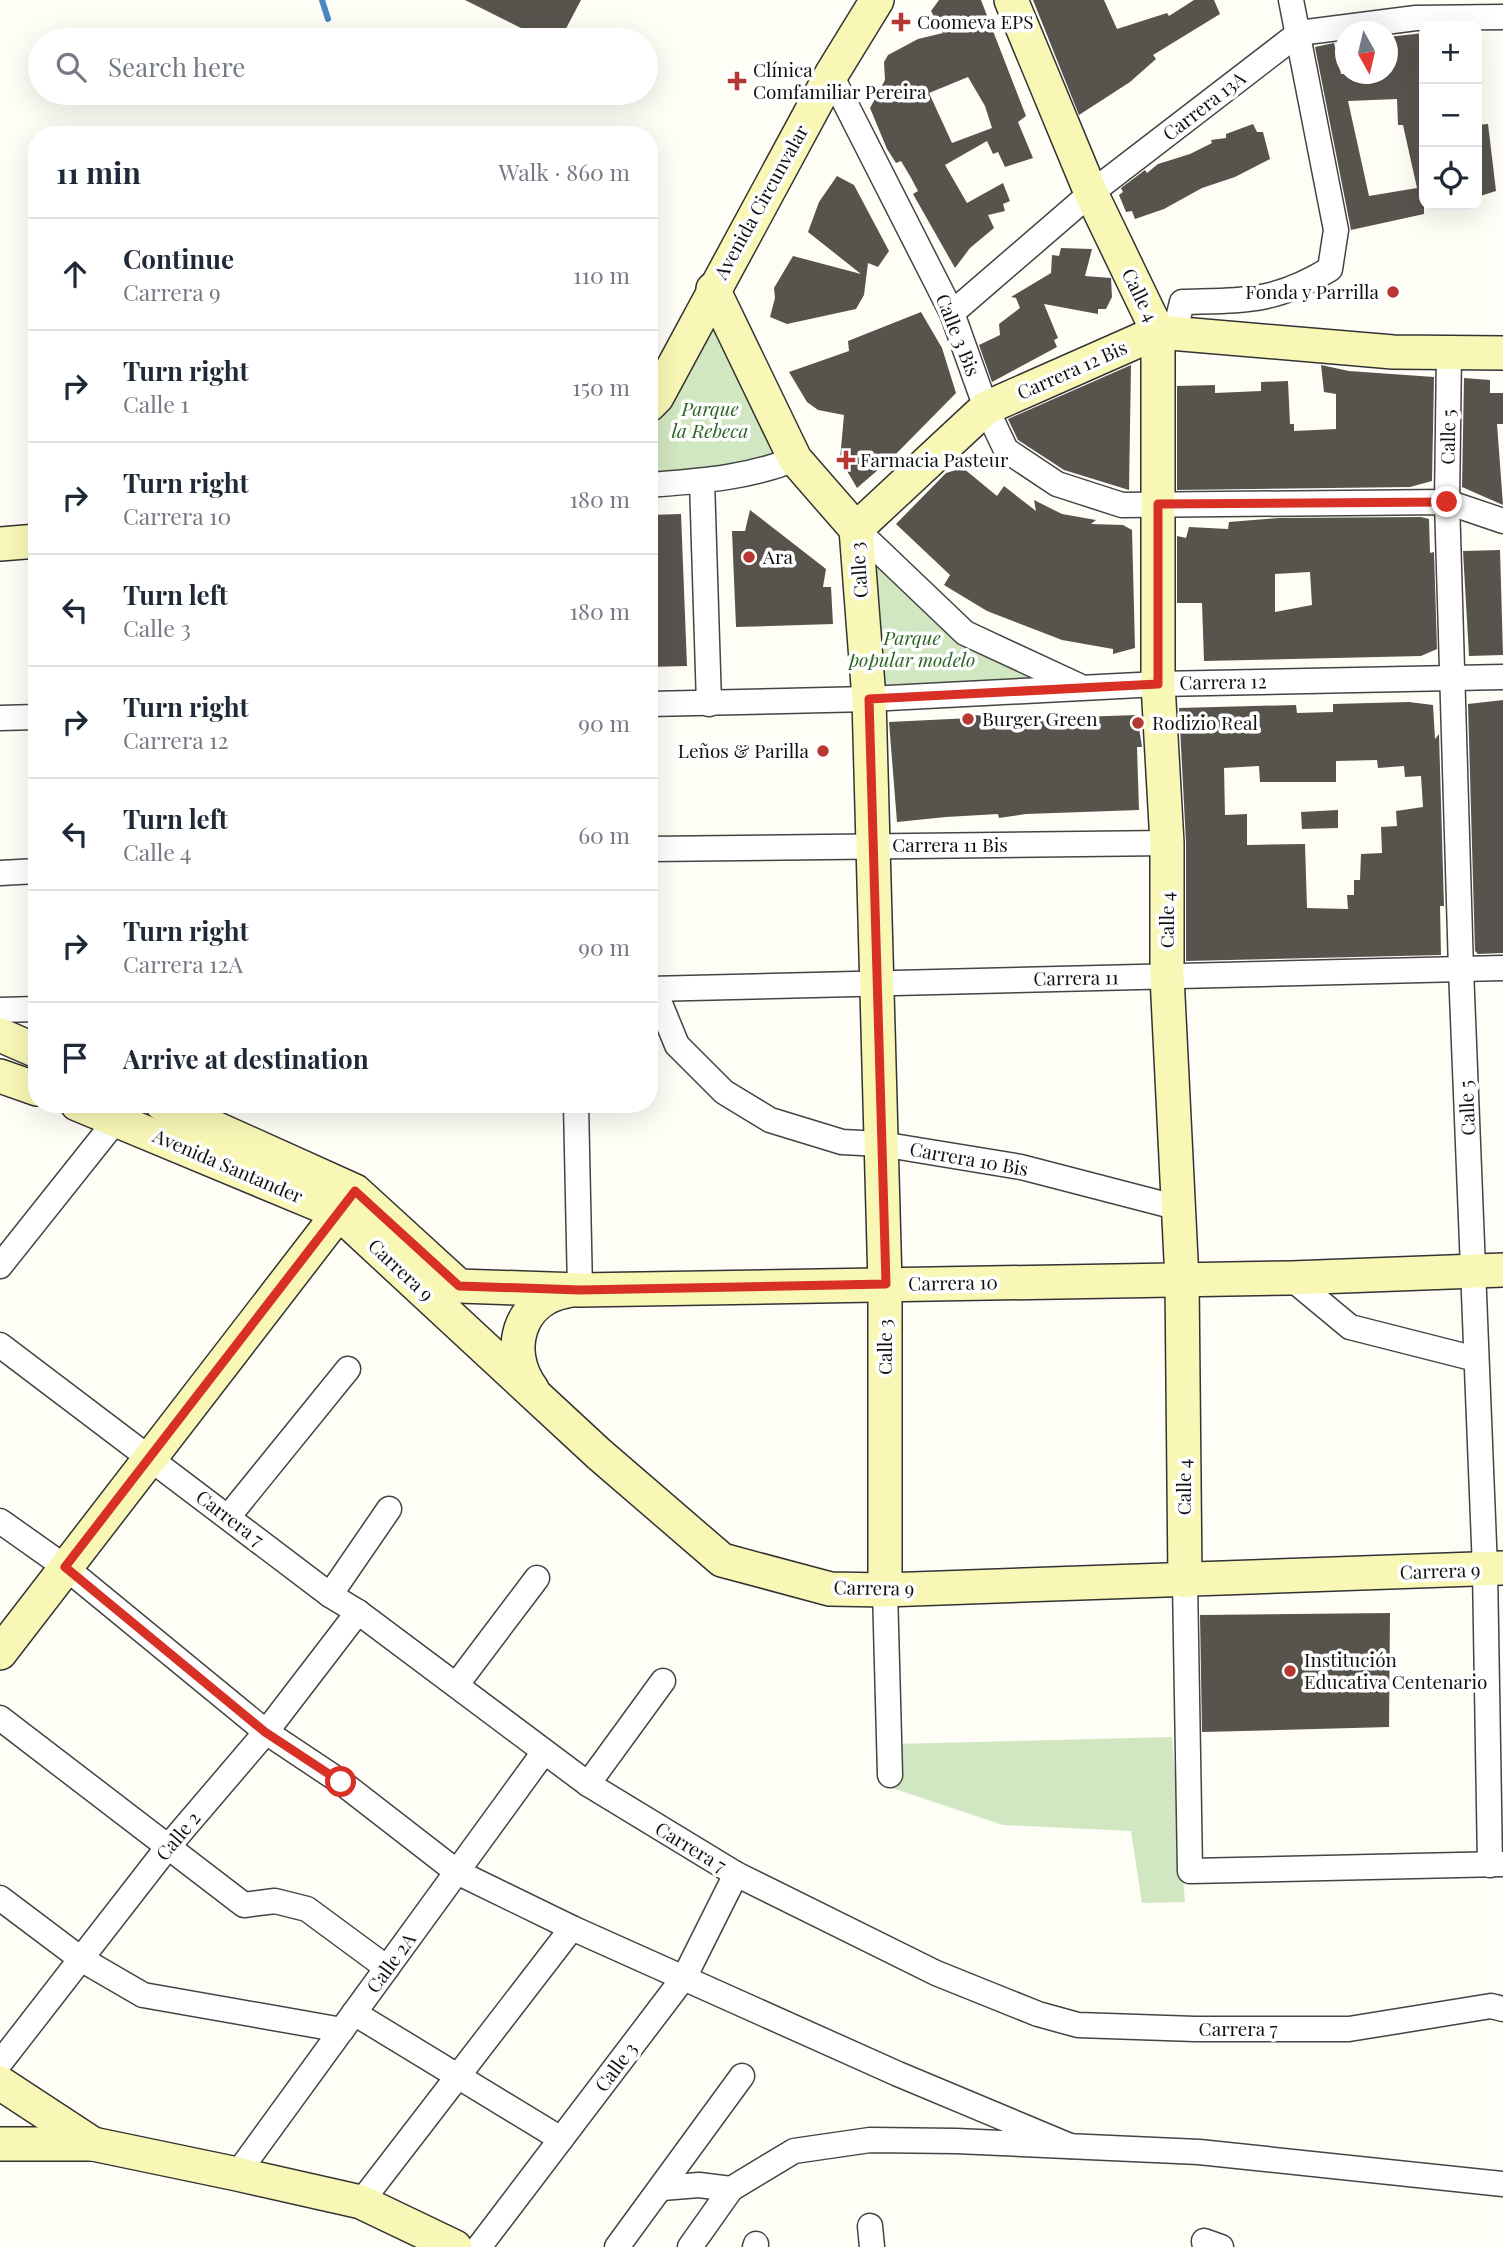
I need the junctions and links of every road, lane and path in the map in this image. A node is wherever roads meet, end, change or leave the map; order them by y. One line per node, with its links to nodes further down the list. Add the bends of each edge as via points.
1 (877, 0): 6 (main road, Avenida Circunvalar)
2 (1011, 0): 7 (main road, Calle 4)
3 (1291, 0): 5 (street)
4 (1503, 17): 5 (street, via 1416,18)
5 (1299, 33): 7 (street, Carrera 13A); 10 (street, via 1336,230 1331,269 1303,286 1264,299 1182,302)
6 (831, 75): 8 (main road, Avenida Circunvalar); 9 (street, Calle 3 Bis)
7 (1091, 193): 9 (street, Carrera 13A); 10 (main road, Calle 4)
8 (713, 289): 13 (main road, Avenida Circunvalar); 15 (main road, Calle 3)
9 (953, 313): 14 (street, Calle 3 Bis)
10 (1166, 331): 11 (main road, Carrera 12 Bis, via 1393,352); 14 (main road, Carrera 12 Bis); 19 (main road, Calle 4)
11 (1449, 352): 12 (main road, Carrera 12 Bis); 18 (street, Calle 5)
12 (1503, 353)
13 (658, 395)
14 (986, 408): 19 (street, Calle 3 Bis, via 1006,450 1057,484 1122,505); 21 (main road, Carrera 12 Bis)
15 (795, 459): 16 (street, via 764,471); 21 (main road, Calle 3)
16 (702, 481): 17 (street); 30 (street)
17 (658, 484)
18 (1447, 502): 19 (street, Calle 3 Bis); 20 (street, Calle 3 Bis); 25 (street, Calle 5)
19 (1158, 504): 26 (main road, Calle 4)
20 (1503, 521)
21 (856, 529): 27 (street, via 965,633); 28 (main road, Calle 3)
22 (28, 542): 23 (main road)
23 (0, 544)
24 (1503, 677): 25 (street, Carrera 12)
25 (1453, 678): 26 (street, Carrera 12); 39 (street, Calle 5)
26 (1158, 684): 27 (street, Carrera 12); 33 (main road, Calle 4)
27 (1083, 688): 28 (street, Carrera 12)
28 (869, 699): 30 (street, Carrera 12); 34 (main road, Calle 3)
29 (658, 704): 30 (street, Carrera 12)
30 (709, 704)
31 (28, 717): 32 (street)
32 (0, 718)
33 (1167, 843): 34 (street, Carrera 11 Bis); 40 (main road, Calle 4)
34 (871, 845): 35 (street, Carrera 11 Bis); 41 (main road, Calle 3)
35 (658, 849)
36 (28, 871): 37 (street)
37 (0, 873)
38 (1503, 968): 39 (street, Carrera 11)
39 (1461, 969): 40 (street, Carrera 11); 58 (street, Calle 5)
40 (1167, 976): 41 (street, Carrera 11); 56 (main road, Calle 4)
41 (876, 982): 42 (street, Carrera 11); 54 (main road, Calle 3)
42 (658, 989)
43 (658, 1004): 54 (street, Carrera 10 Bis, via 677,1045 724,1092 770,1119 842,1142)
44 (28, 1009): 45 (street)
45 (0, 1010)
46 (0, 1035): 47 (main road)
47 (28, 1047)
48 (0, 1076): 49 (main road)
49 (28, 1086)
50 (101, 1113): 53 (main road, Avenida Santander)
51 (179, 1113): 55 (main road, Avenida Santander)
52 (576, 1113): 62 (street)
53 (117, 1119): 55 (main road, Avenida Santander); 57 (street)
54 (881, 1144): 56 (street, Carrera 10 Bis, via 1021,1167); 61 (main road, Calle 3)
55 (347, 1202): 62 (main road, Carrera 10, via 459,1286); 66 (main road, Carrera 9); 67 (main road)
56 (1179, 1208): 60 (main road, Calle 4)
57 (0, 1266)
58 (1489, 1271): 59 (main road, Carrera 10); 64 (street, Calle 5)
59 (1291, 1278): 60 (main road, Carrera 10); 64 (street, via 1350,1326)
60 (1182, 1280): 61 (main road, Carrera 10); 74 (main road, Calle 4)
61 (886, 1284): 62 (main road, Carrera 10); 75 (main road, Calle 3)
62 (580, 1290): 66 (main road, via 549,1296 530,1311 518,1331 521,1368)
63 (0, 1345): 67 (street, Carrera 7)
64 (1476, 1359): 72 (street, Calle 5)
65 (348, 1369): 69 (street)
66 (540, 1400): 75 (main road, Carrera 9, via 722,1560 830,1589)
67 (149, 1456): 69 (street, Carrera 7); 71 (main road)
68 (389, 1509): 76 (street)
69 (228, 1517): 76 (street, Carrera 7)
70 (0, 1521): 71 (street)
71 (65, 1567): 78 (main road); 82 (street)
72 (1494, 1569): 74 (main road, Carrera 9); 87 (street, Calle 5)
73 (537, 1578): 80 (street)
74 (1185, 1581): 75 (main road, Carrera 9); 87 (street, Calle 4, via 1190,1871)
75 (885, 1590): 84 (street, Calle 3)
76 (330, 1595): 77 (street, Carrera 7)
77 (358, 1612): 80 (street, Carrera 7); 82 (street, Calle 2)
78 (0, 1653)
79 (663, 1681): 85 (street)
80 (457, 1684): 83 (street, Carrera 7)
81 (0, 1718): 86 (street)
82 (265, 1732): 86 (street, Calle 2); 88 (street, via 341,1782)
83 (544, 1752): 85 (street, Carrera 7); 88 (street, Calle 2A)
84 (890, 1775)
85 (588, 1784): 89 (street, Carrera 7)
86 (167, 1848): 92 (street, Calle 2); 93 (street, via 244,1905 275,1901 307,1909)
87 (1497, 1865)
88 (457, 1871): 91 (street); 93 (street, Calle 2A)
89 (736, 1874): 94 (street, Calle 3); 95 (street, Carrera 7, via 936,1973 1078,2025 1349,2029 1491,2006)
90 (0, 1898): 92 (street)
91 (572, 1927): 94 (street); 98 (street)
92 (81, 1959): 96 (street, via 143,1995); 97 (street, Calle 2)
93 (387, 1968): 96 (street, Calle 2A)
94 (685, 1976): 101 (street, Calle 3); 104 (street, via 910,2080)
95 (1503, 2008)
96 (348, 2022): 98 (street); 105 (street, Calle 2A)
97 (0, 2063)
98 (458, 2073): 101 (street); 109 (street)
99 (742, 2076): 107 (street)
100 (0, 2083): 103 (main road)
101 (561, 2139): 111 (street, Calle 3)
102 (0, 2144): 103 (main road)
103 (93, 2144): 105 (main road)
104 (1070, 2146): 106 (street, via 1199,2152); 108 (street, via 870,2140 794,2151)
105 (237, 2174): 109 (main road)
106 (1503, 2184)
107 (662, 2188): 108 (street, via 699,2185); 112 (street)
108 (731, 2189): 113 (street)
109 (361, 2202): 110 (main road)
110 (455, 2247)
111 (478, 2247)
112 (617, 2247)
113 (690, 2247)
114 (1205, 2247): 115 (street, via 1204,2241)
115 (1221, 2247)

